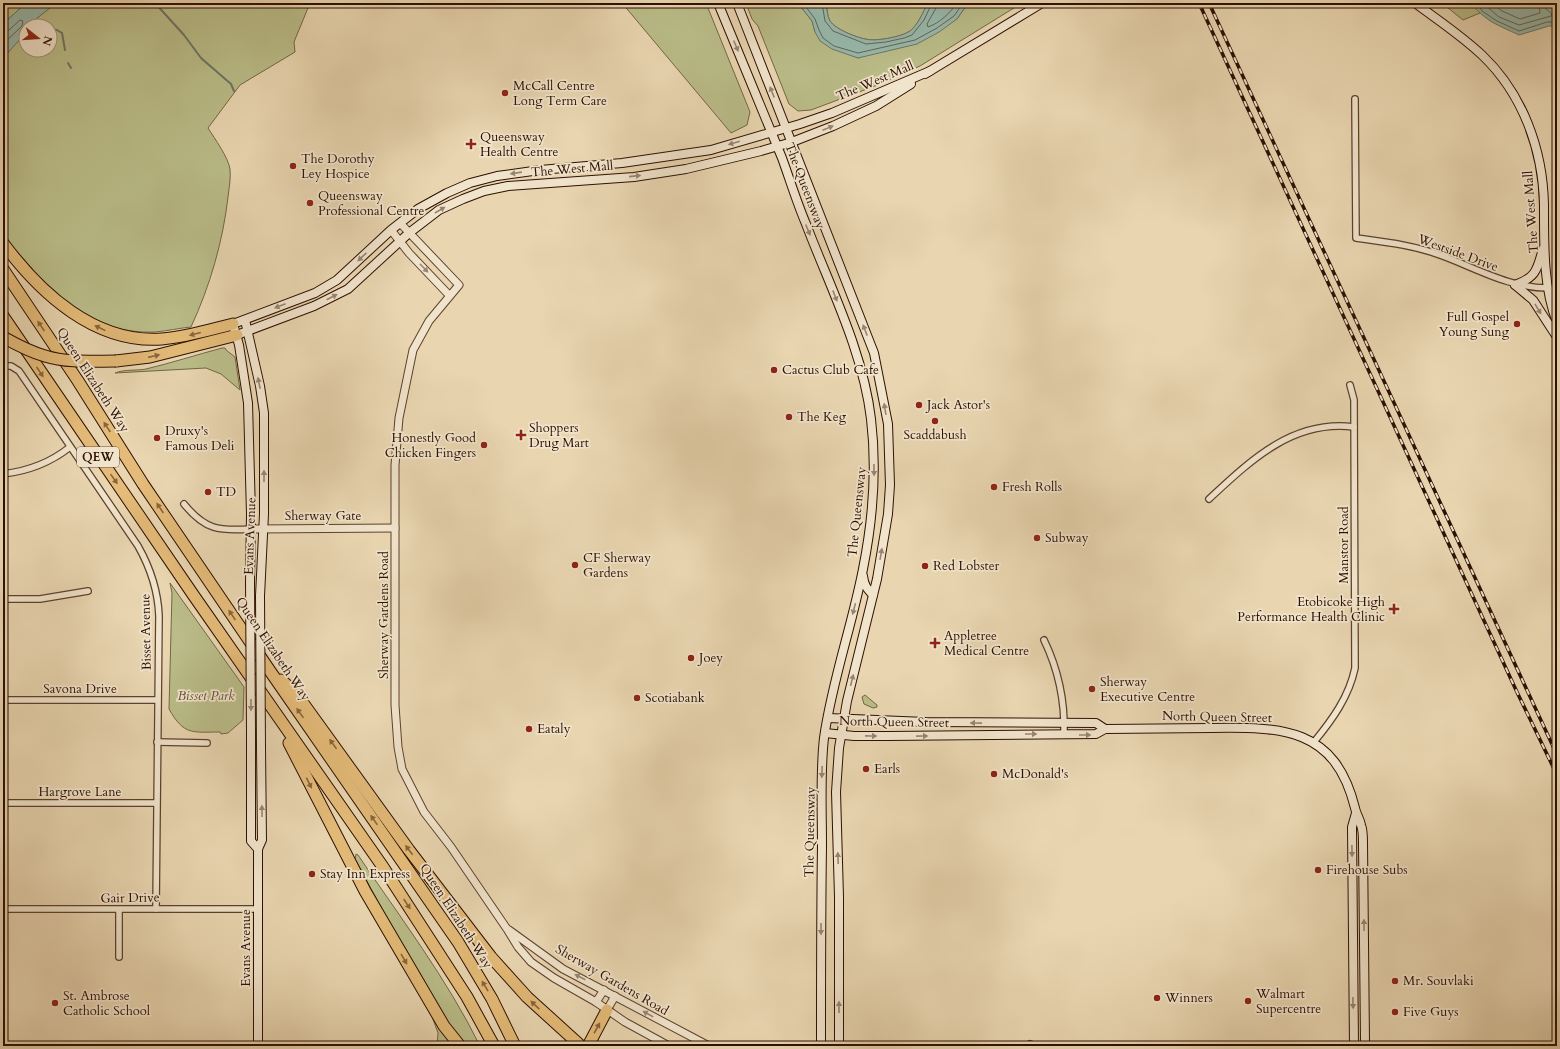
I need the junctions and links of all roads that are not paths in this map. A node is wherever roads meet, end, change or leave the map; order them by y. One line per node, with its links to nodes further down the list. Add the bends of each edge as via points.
1 (718, 3): 8 (main road, The Queensway, one-way to 8)
2 (737, 3): 7 (main road, The Queensway, one-way to 2)
3 (1042, 3): 5 (main road, The West Mall)
4 (1415, 3): 16 (main road, The West Mall, via 1483,56 1516,98 1526,118 1541,167)
5 (930, 71): 7 (main road, The West Mall, via 832,113); 9 (main road, The West Mall, one-way to 5, via 876,106)
6 (1355, 99): 18 (street, Westside Drive, via 1356,238 1399,244 1439,255)
7 (787, 128): 8 (main road, The West Mall); 9 (main road, The Queensway)
8 (771, 132): 10 (main road, The Queensway); 11 (main road, The West Mall, one-way to 11, via 711,150 680,155 497,176 470,183 447,193 418,209)
9 (792, 142): 10 (main road, The West Mall); 41 (main road, The Queensway, one-way to 9, via 888,514 888,424 874,353)
10 (777, 146): 13 (main road, The West Mall, one-way to 10, via 439,210 484,191 508,186 634,176 686,169); 39 (main road, The Queensway, one-way to 39, via 858,360 867,394 871,417 874,476 872,513)
11 (400, 223): 12 (main road, The West Mall); 13 (street)
12 (391, 230): 14 (street); 22 (main road, The West Mall, one-way to 22, via 337,280 315,293)
13 (408, 233): 14 (main road, The West Mall); 20 (street, Sherway Gardens Road, via 459,285)
14 (398, 240): 20 (street, one-way to 20); 25 (main road, The West Mall, one-way to 14, via 314,306 348,289)
15 (3, 243): 24 (highway, one-way to 15, via 184,337 160,339 137,338 109,332 81,319 59,304 35,281)
16 (1545, 245): 18 (main road, via 1533,276); 19 (main road, The West Mall)
17 (3, 269): 44 (highway, Queen Elizabeth Way / QEW, one-way to 17)
18 (1515, 285): 19 (street, Westside Drive); 27 (main road, one-way to 27, via 1533,300)
19 (1548, 288): 23 (main road, The West Mall)
20 (449, 295): 37 (street, Sherway Gardens Road, via 416,342 410,359 397,439)
21 (3, 316): 47 (highway, QEW, one-way to 47)
22 (245, 320): 24 (main road, The West Mall); 25 (main road, Evans Avenue)
23 (1557, 322)
24 (233, 324): 26 (main road, Evans Avenue)
25 (248, 332): 26 (main road, The West Mall); 36 (main road, Evans Avenue, one-way to 25, via 264,413)
26 (237, 335): 28 (highway, one-way to 26, bridge, via 46,357 116,361 150,357); 38 (main road, Evans Avenue, via 248,403)
27 (1557, 337)
28 (3, 338)
29 (3, 366): 32 (street, Bisset Avenue, via 11,366 19,371)
30 (1350, 385): 31 (street, Manstor Road, via 1354,400)
31 (1354, 427): 34 (street, via 1319,427 1284,440 1248,463); 56 (street, Manstor Road, via 1354,668 1352,682 1344,700)
32 (70, 447): 33 (street, via 32,468); 46 (street, Bisset Avenue, via 138,546 151,571 158,602)
33 (3, 474)
34 (1209, 499)
35 (184, 504): 38 (street, via 198,519 211,527)
36 (263, 528): 37 (street, Sherway Gate); 38 (street, Sherway Gate); 61 (main road, Evans Avenue, one-way to 36, bridge, via 262,840 260,596)
37 (395, 528): 66 (street, Sherway Gardens Road, via 396,726 402,769 424,812)
38 (250, 529): 61 (main road, Evans Avenue, one-way to 61, bridge, via 252,841)
39 (863, 572): 41 (main road, via 865,586); 48 (main road, The Queensway, one-way to 48)
40 (88, 591): 42 (street, via 40,599)
41 (873, 595): 49 (main road, The Queensway, one-way to 41)
42 (3, 599)
43 (1044, 640): 50 (street, via 1060,685)
44 (270, 671): 75 (highway, Queen Elizabeth Way / QEW, one-way to 44, via 492,999 458,942); 76 (highway, one-way to 44, via 527,997 491,957 409,850 295,692)
45 (3, 700): 46 (street, Savona Drive)
46 (157, 700): 55 (street, Bisset Avenue)
47 (273, 710): 73 (highway, one-way to 73, via 365,891 444,1026); 74 (highway, one-way to 74, via 383,867 467,997)
48 (828, 718): 49 (main road, North Queen Street); 52 (main road, The Queensway)
49 (844, 718): 50 (main road, North Queen Street, one-way to 49, via 926,722); 54 (main road, The Queensway)
50 (1064, 723): 51 (main road, North Queen Street, via 1096,723); 53 (street)
51 (1105, 729): 53 (main road, North Queen Street, one-way to 51, via 1096,734); 56 (main road, North Queen Street, via 1258,728 1290,732)
52 (825, 733): 54 (main road, North Queen Street); 80 (main road, The Queensway, one-way to 80, via 822,779)
53 (1064, 734): 54 (main road, North Queen Street, one-way to 53)
54 (842, 735): 81 (main road, The Queensway, one-way to 54, via 836,792)
55 (157, 742): 57 (street); 59 (street, Bisset Avenue)
56 (1314, 742): 60 (main road, North Queen Street, via 1330,756 1340,770)
57 (207, 743)
58 (3, 803): 59 (street, Hargrove Lane)
59 (156, 803): 63 (street, Bisset Avenue)
60 (1356, 813): 82 (main road, North Queen Street, one-way to 82, via 1352,827); 83 (main road, North Queen Street, one-way to 60, via 1363,843 1362,825)
61 (258, 849): 64 (main road, Evans Avenue)
62 (3, 909): 65 (street, Gair Drive)
63 (156, 909): 64 (street, Gair Drive); 65 (street, Gair Drive)
64 (258, 909): 72 (main road, Evans Avenue)
65 (119, 910): 67 (street)
66 (507, 929): 68 (street, Sherway Gardens Road, one-way to 66, via 563,968); 70 (street, Sherway Gardens Road, via 531,962)
67 (118, 957)
68 (604, 990): 69 (street, Sherway Gardens Road); 70 (street)
69 (614, 996): 71 (street); 79 (street, Sherway Gardens Road, one-way to 69)
70 (596, 1002): 71 (street, Sherway Gardens Road)
71 (607, 1010): 77 (highway, one-way to 71); 78 (street, Sherway Gardens Road)
72 (258, 1046)
73 (460, 1046)
74 (494, 1046)
75 (515, 1046)
76 (581, 1046)
77 (588, 1046)
78 (669, 1046)
79 (709, 1046)
80 (821, 1046)
81 (839, 1046)
82 (1354, 1046)
83 (1364, 1046)

